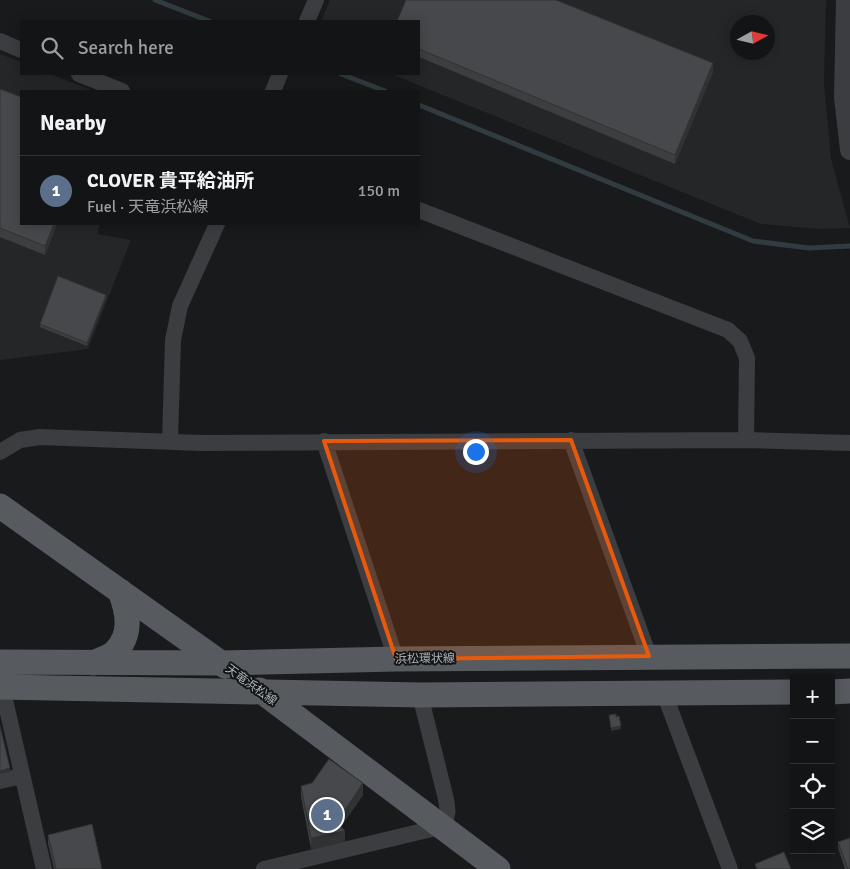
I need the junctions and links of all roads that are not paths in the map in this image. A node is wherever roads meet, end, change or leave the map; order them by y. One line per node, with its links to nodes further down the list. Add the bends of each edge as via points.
1 (316, 0): 3 (street)
2 (846, 0): 10 (street, via 844,96)
3 (307, 20)
4 (0, 41): 5 (street)
5 (20, 50)
6 (82, 75): 8 (street)
7 (280, 75): 9 (street)
8 (119, 90)
9 (273, 90)
10 (850, 150)
11 (420, 210): 14 (street, via 728,330 740,341 747,358)
12 (217, 225): 15 (street, via 180,306 172,340)
13 (571, 440): 14 (street); 16 (street); 21 (street)
14 (746, 440): 17 (street)
15 (170, 441): 16 (street); 18 (street, via 40,437 20,440)
16 (324, 442): 23 (street)
17 (850, 443)
18 (0, 452)
19 (0, 506): 20 (main road, 天竜浜松線)
20 (120, 591): 24 (main road, via 126,608 127,631 114,653); 25 (main road, 天竜浜松線)
21 (649, 656): 22 (main road, 浜松環状線); 23 (main road, 浜松環状線)
22 (850, 656)
23 (396, 659): 25 (main road, 浜松環状線)
24 (93, 663): 25 (main road, 浜松環状線); 26 (main road, 浜松環状線)
25 (221, 663): 28 (main road, 天竜浜松線)
26 (1, 679): 28 (main road); 33 (street)
27 (850, 691): 30 (main road)
28 (262, 692): 32 (main road); 35 (main road, 天竜浜松線)
29 (790, 692): 31 (main road)
30 (835, 692)
31 (664, 693): 32 (main road); 39 (street)
32 (420, 695): 35 (street, via 448,811)
33 (22, 776): 34 (street); 37 (street)
34 (0, 782)
35 (440, 826): 36 (main road, 天竜浜松線); 38 (street)
36 (490, 866)
37 (44, 869)
38 (264, 869)
39 (730, 869)

